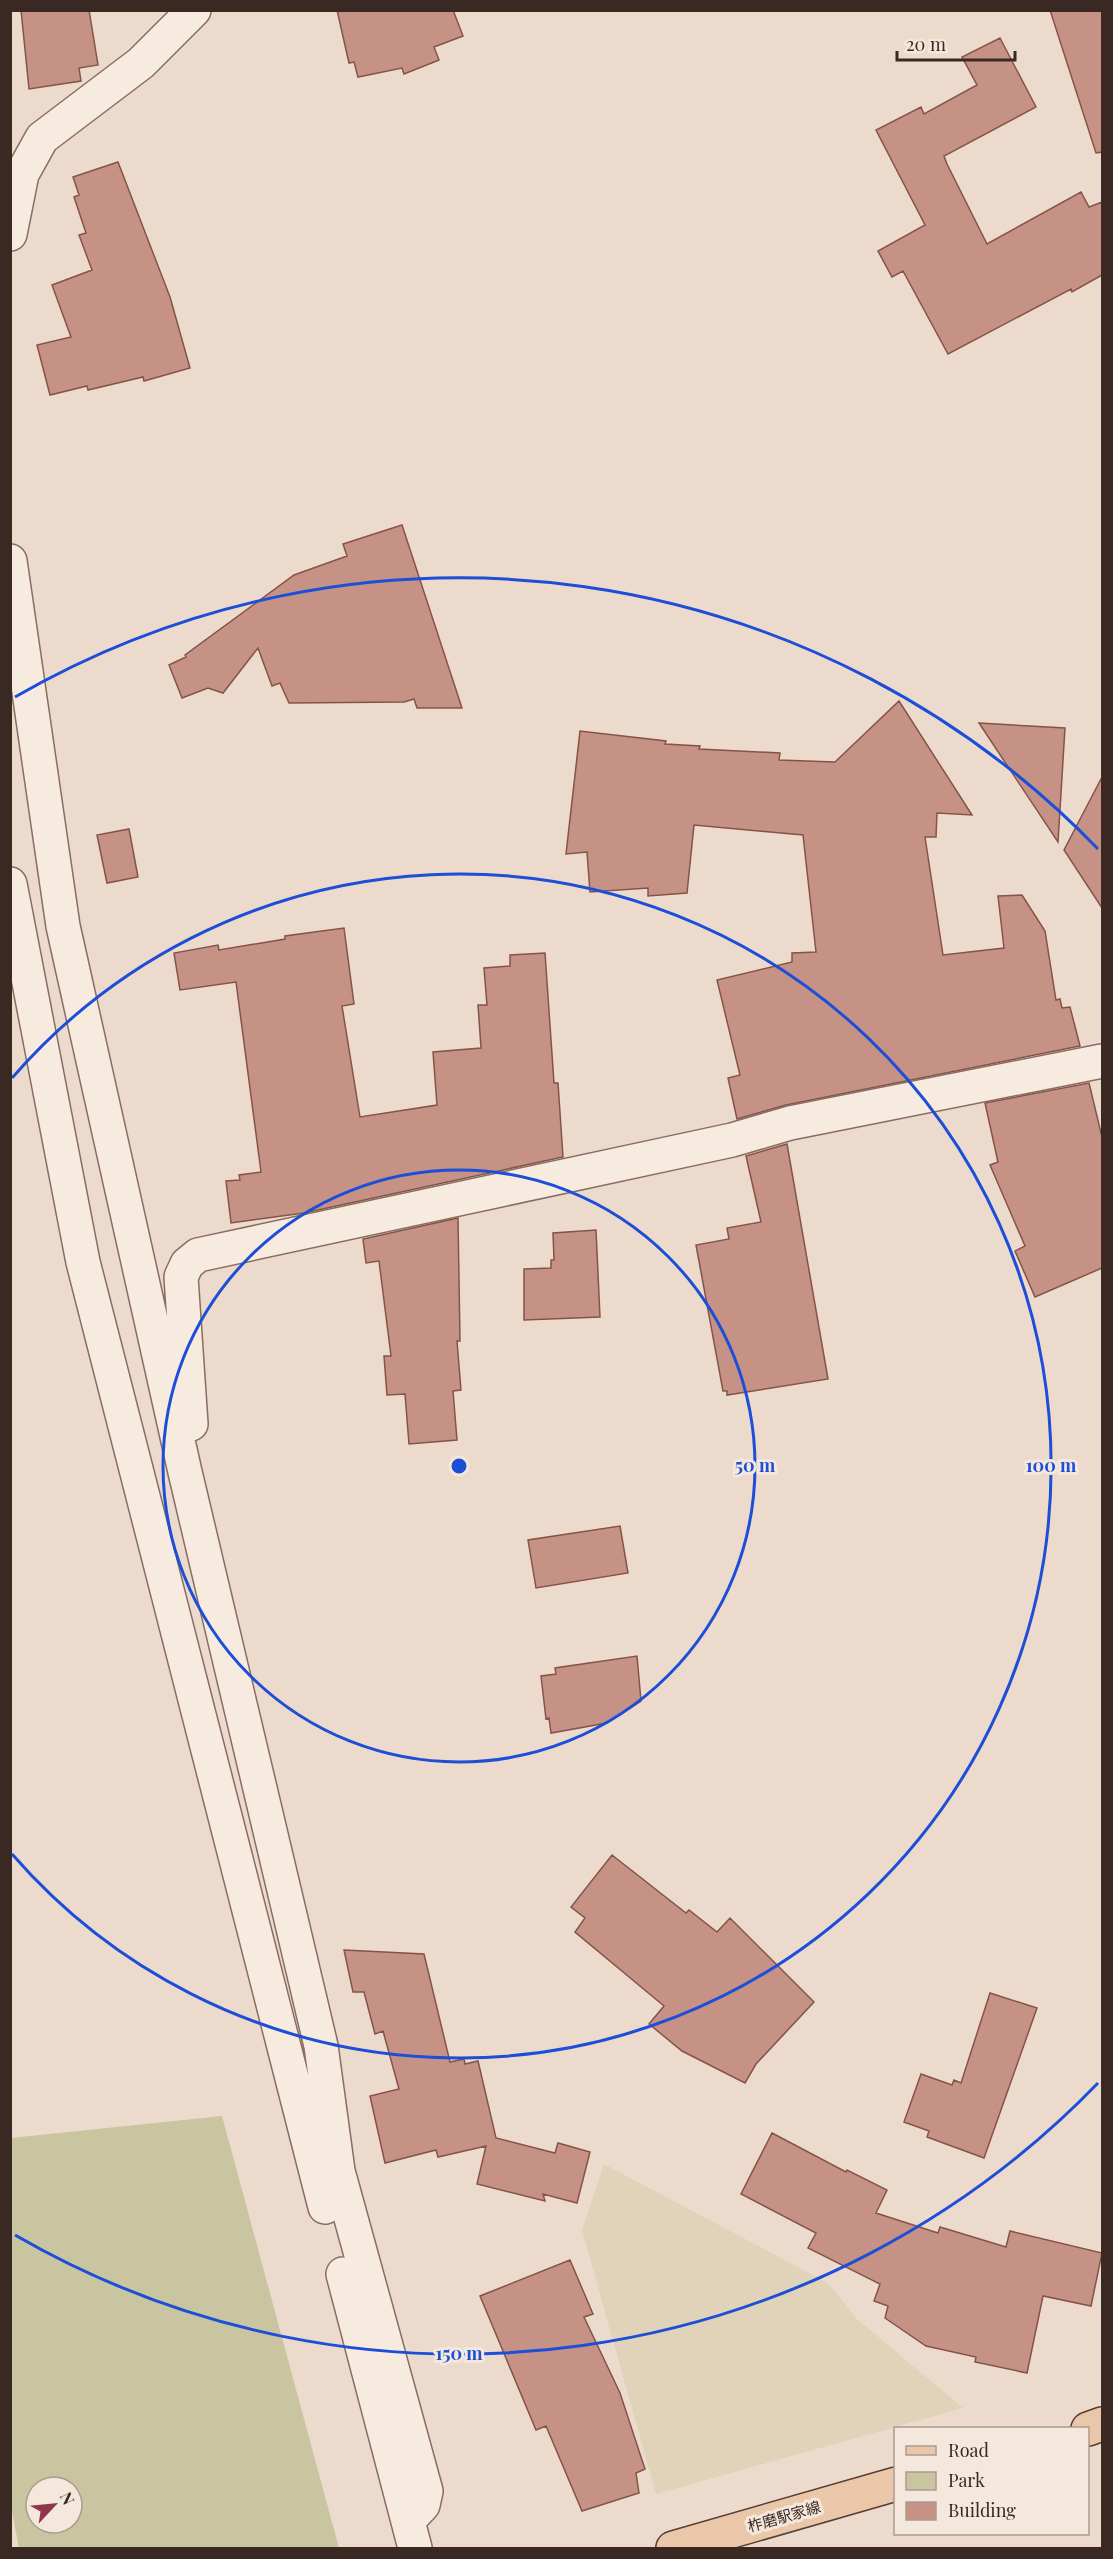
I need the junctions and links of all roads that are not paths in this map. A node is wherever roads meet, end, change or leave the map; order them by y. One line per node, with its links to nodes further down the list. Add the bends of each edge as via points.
1 (194, 10): 2 (street, via 141,63 42,138 22,174)
2 (10, 234)
3 (10, 561): 6 (street, via 63,926)
4 (10, 884): 8 (street, via 83,1262)
5 (1102, 1060): 6 (street, via 790,1124 732,1140 198,1255 187,1264 181,1277 193,1454)
6 (185, 1472): 8 (street, via 321,2046 338,2171 426,2491)
7 (894, 2485): 9 (main road, 柞磨駅家線)
8 (411, 2535)
9 (673, 2548)

